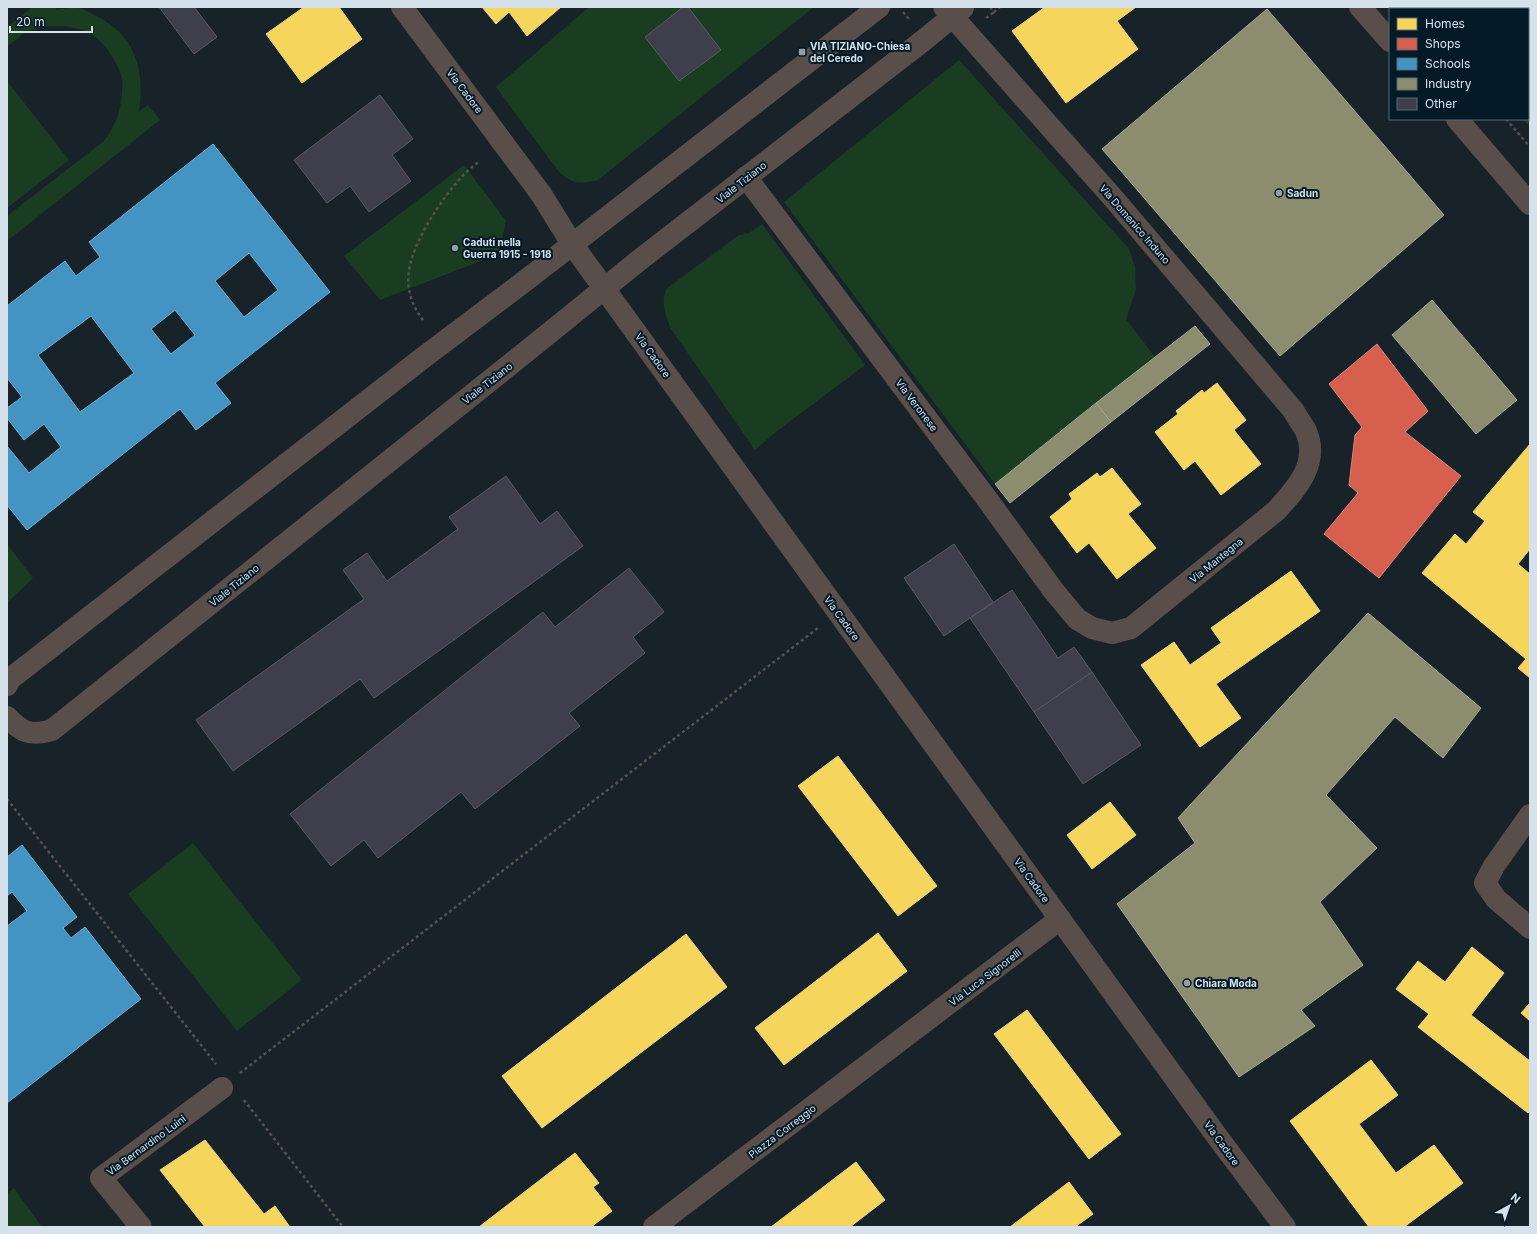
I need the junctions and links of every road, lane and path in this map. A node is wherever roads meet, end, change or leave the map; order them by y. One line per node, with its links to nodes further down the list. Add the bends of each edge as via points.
1 (402, 7): 14 (street, Via Cadore, via 541,194)
2 (879, 7): 14 (street)
3 (990, 7): 4 (path, via 994,12)
4 (1000, 7)
5 (1360, 7): 7 (street)
6 (953, 10): 12 (street, Viale Tiziano, via 924,40); 17 (street, Via Domenico Induno, via 1293,410 1305,430)
7 (1389, 40)
8 (1458, 120): 13 (street)
9 (1507, 120): 10 (path)
10 (1530, 147)
11 (479, 162): 16 (path, via 469,168 447,195 429,221 411,260 408,272 409,290 412,302)
12 (746, 177): 15 (street, Viale Tiziano); 19 (street, Via Veronese, via 1053,590 1077,619)
13 (1530, 204)
14 (572, 244): 15 (street, Via Cadore); 20 (street, via 66,635 10,679)
15 (605, 288): 21 (street, Viale Tiziano, via 52,730 32,733 21,731); 24 (street, Via Cadore)
16 (423, 320)
17 (1310, 451): 19 (street, Via Mantegna, via 1306,470 1296,489 1276,511 1174,595 1131,628 1112,633)
18 (821, 625): 27 (path)
19 (1092, 628)
20 (7, 685)
21 (7, 717)
22 (7, 799): 27 (path)
23 (1530, 815): 25 (street, via 1484,882 1496,899)
24 (1060, 919): 26 (street, Via Luca Signorelli); 31 (street, Via Cadore)
25 (1530, 928)
26 (910, 1034): 30 (street, Piazza Correggio)
27 (226, 1085): 28 (street, Via Bernardino Luini, via 101,1178); 29 (path)
28 (141, 1227)
29 (343, 1227)
30 (654, 1227)
31 (1284, 1227)

